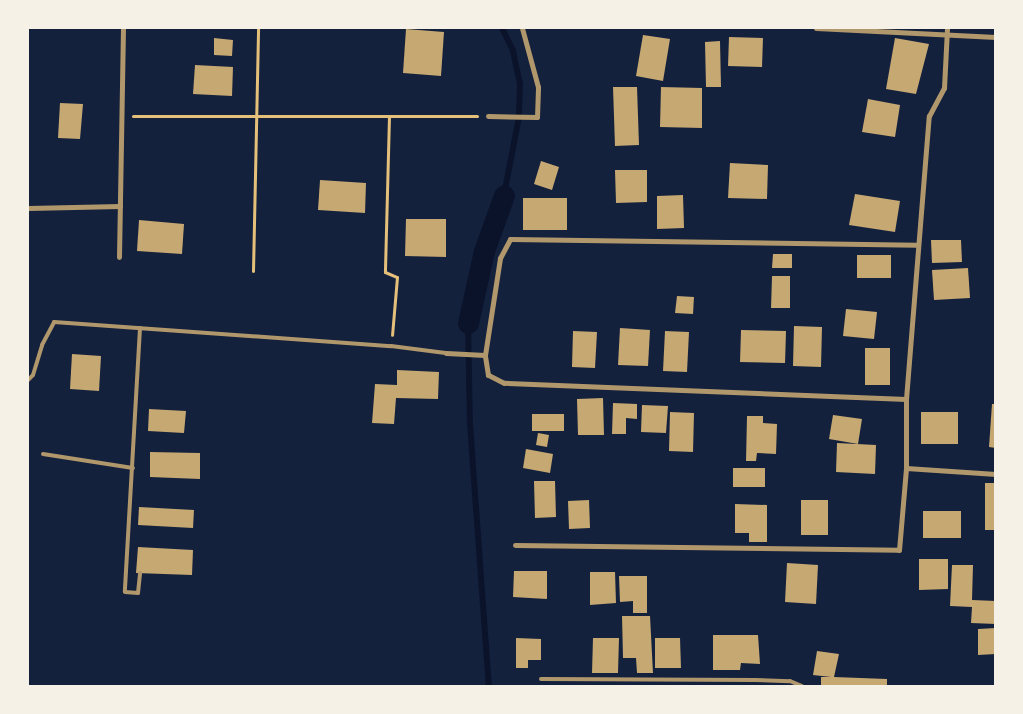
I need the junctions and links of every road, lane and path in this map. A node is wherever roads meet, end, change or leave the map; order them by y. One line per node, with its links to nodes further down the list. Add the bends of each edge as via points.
1 (124, 28): 8 (street)
2 (258, 28): 9 (path)
3 (522, 28): 11 (street, via 538,87 537,118)
4 (816, 28): 6 (street)
5 (947, 28): 6 (street)
6 (949, 35): 7 (street); 14 (street, via 944,88 929,116)
7 (996, 37)
8 (122, 116): 9 (path); 12 (street)
9 (256, 116): 10 (path); 16 (path)
10 (389, 116): 11 (path); 18 (path, via 385,272 397,277)
11 (488, 116)
12 (120, 206): 13 (street); 15 (street)
13 (28, 208)
14 (916, 245): 20 (street, via 510,239 500,258); 22 (street)
15 (119, 257)
16 (253, 271)
17 (140, 328): 18 (lane); 21 (lane, via 54,322); 24 (lane)
18 (391, 346): 19 (lane)
19 (446, 354): 20 (street)
20 (485, 355): 22 (street, via 488,375 504,382)
21 (28, 380)
22 (906, 399): 25 (street)
23 (43, 454): 24 (lane)
24 (133, 468): 28 (lane, via 126,592 138,593)
25 (906, 468): 26 (street); 27 (street, via 899,550)
26 (996, 474)
27 (515, 545)
28 (140, 572)
29 (541, 679): 30 (lane, via 755,680 790,681)
30 (802, 686)

